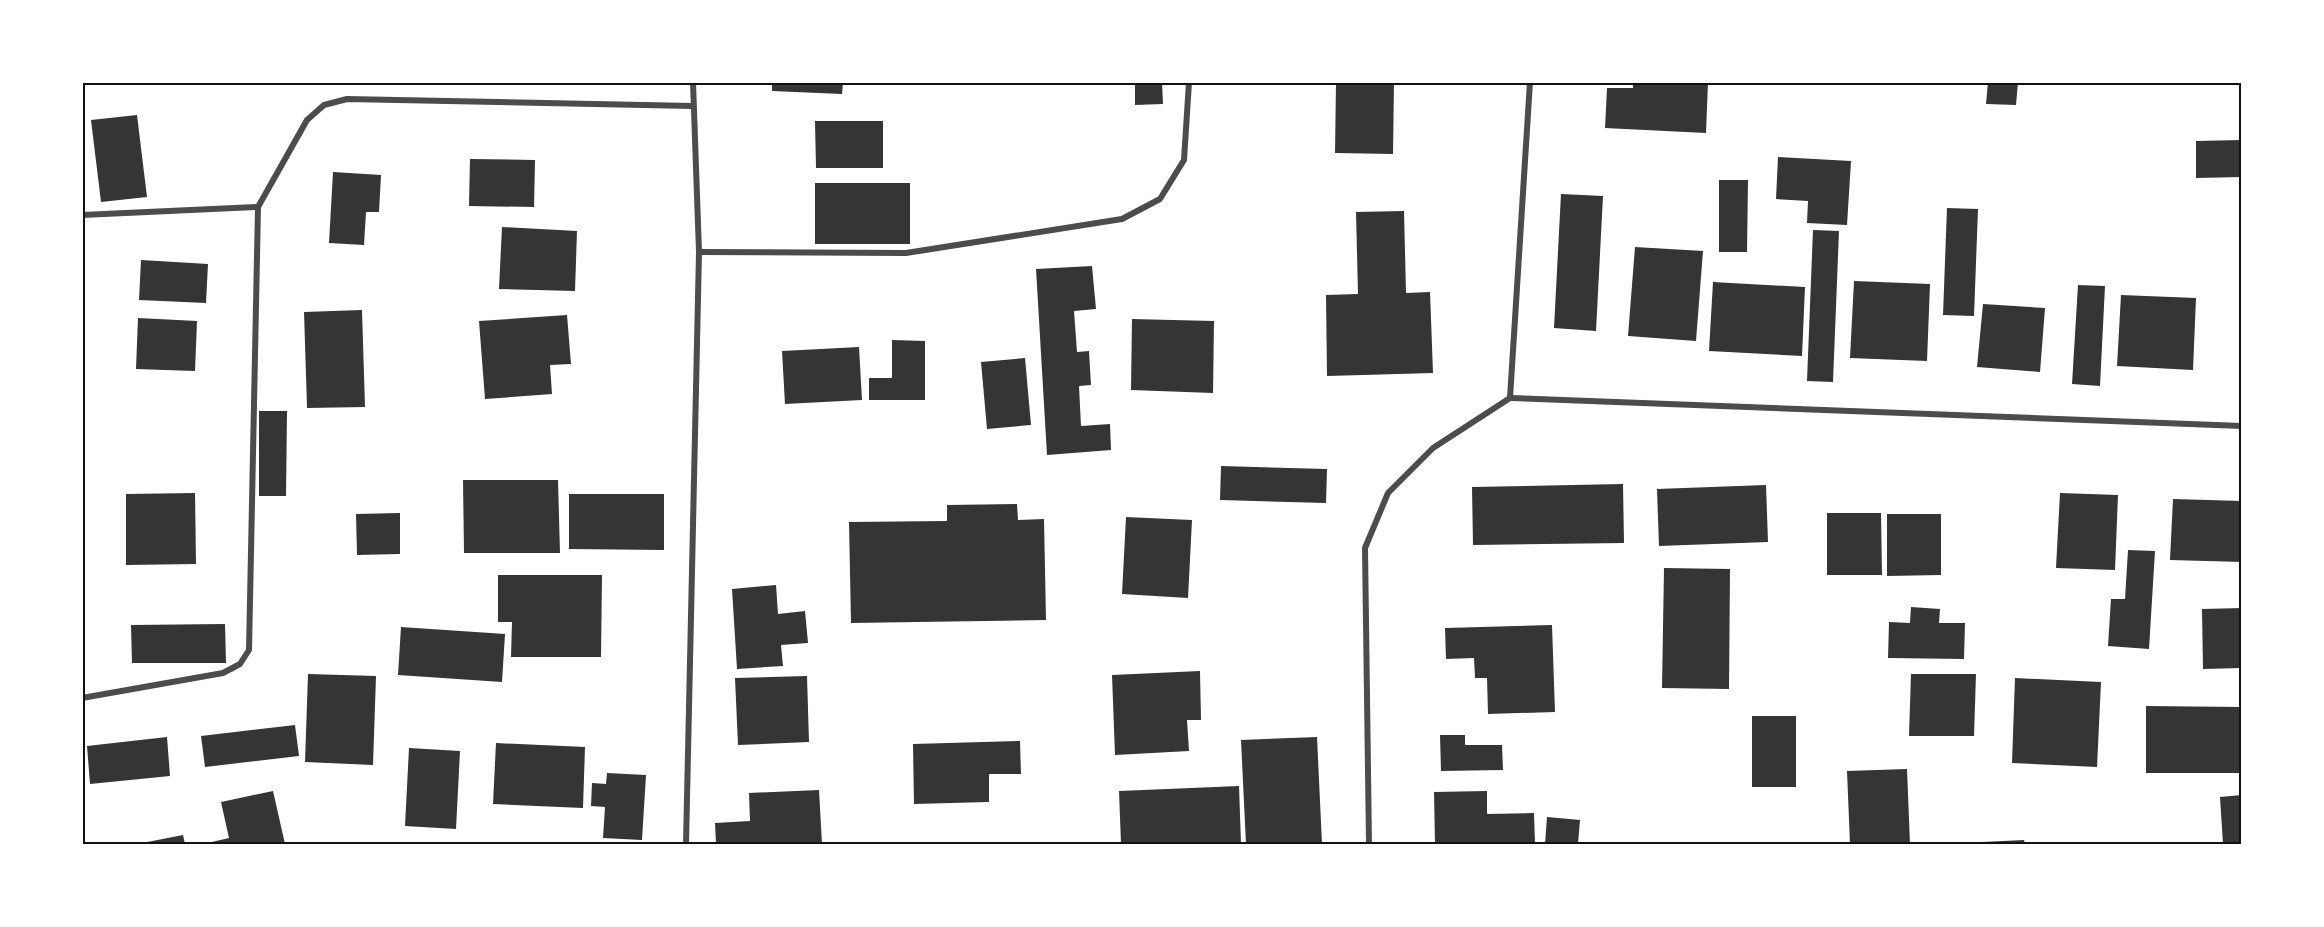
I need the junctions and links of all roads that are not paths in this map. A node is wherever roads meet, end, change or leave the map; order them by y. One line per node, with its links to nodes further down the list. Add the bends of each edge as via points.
1 (693, 82): 4 (street)
2 (1189, 82): 7 (street, via 1184,160 1160,199 1122,219 906,253)
3 (1530, 82): 8 (street)
4 (693, 106): 5 (street, via 347,99 324,105 307,120); 7 (street)
5 (258, 207): 6 (street); 10 (street, via 249,650 240,664 223,673)
6 (82, 214)
7 (699, 252): 11 (street)
8 (1510, 398): 9 (street); 12 (street, via 1433,448 1388,493 1365,548)
9 (2241, 426)
10 (82, 698)
11 (686, 844)
12 (1369, 844)

